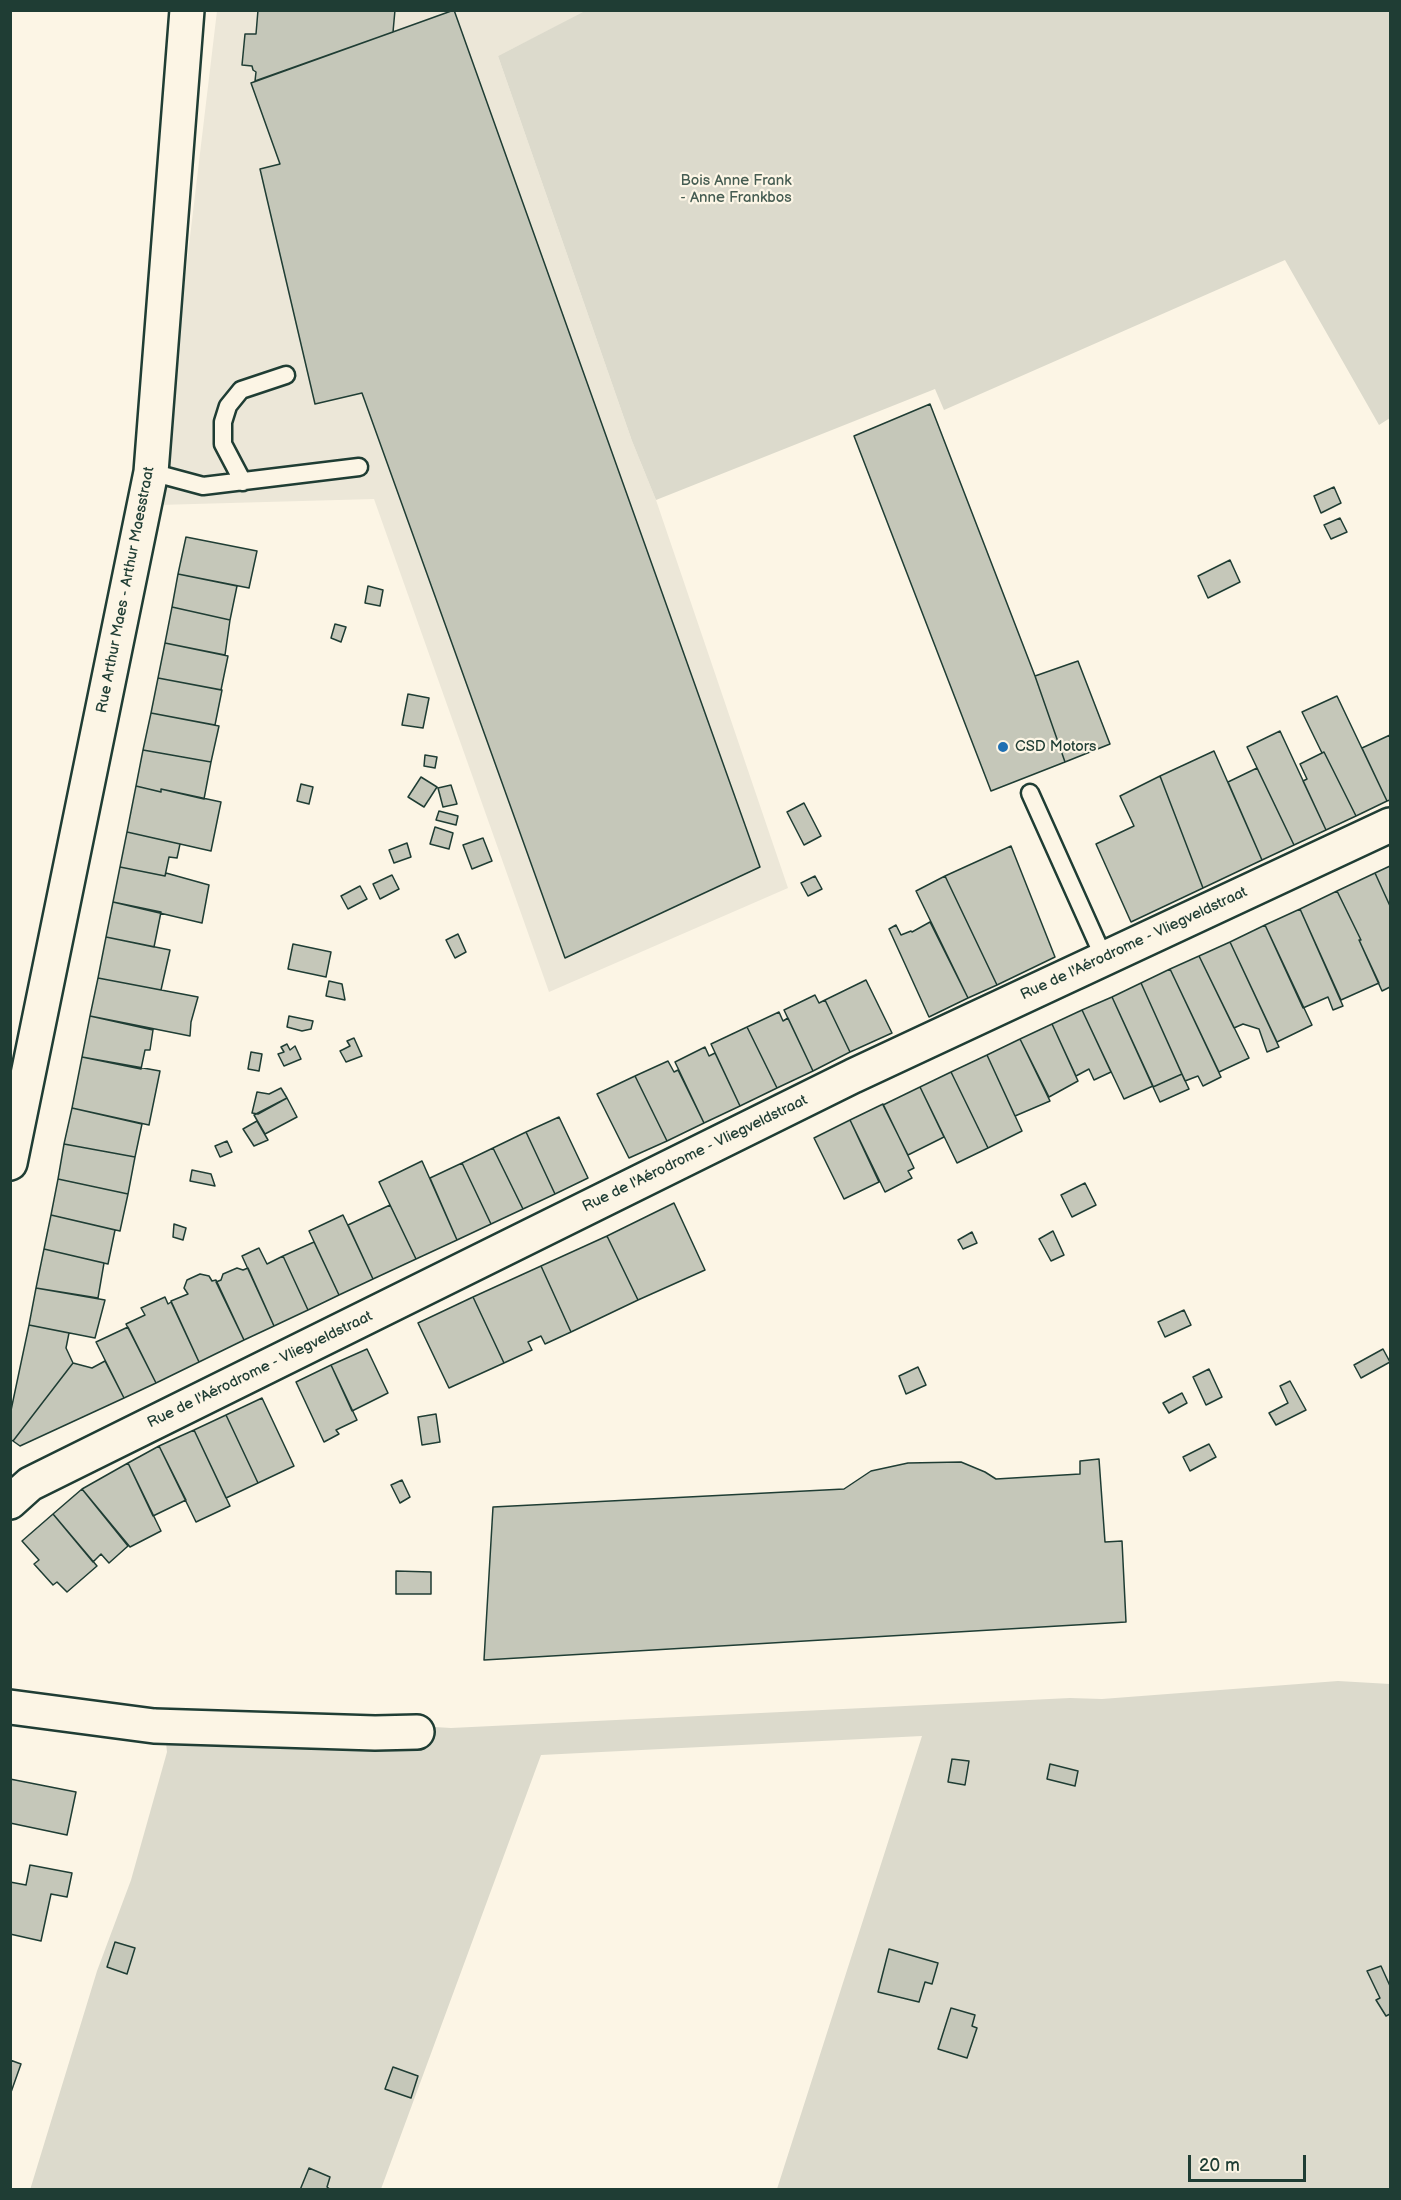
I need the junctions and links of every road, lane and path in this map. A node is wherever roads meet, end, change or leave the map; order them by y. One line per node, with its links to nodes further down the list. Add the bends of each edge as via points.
1 (187, 10): 4 (street, Rue Arthur Maes - Arthur Maesstraat)
2 (286, 375): 5 (lane, via 241,390 228,406 223,444)
3 (359, 467): 5 (lane)
4 (151, 472): 5 (lane, via 203,486); 9 (street, Rue Arthur Maes - Arthur Maesstraat)
5 (243, 482)
6 (1030, 794): 8 (lane)
7 (1390, 825): 8 (street, Rue de l'Aérodrome - Vliegveldstraat)
8 (1104, 958): 10 (street, Rue de l'Aérodrome - Vliegveldstraat, via 853,1076 30,1484)
9 (10, 1163)
10 (10, 1502)
11 (10, 1707): 12 (street, via 154,1726)
12 (417, 1732)

